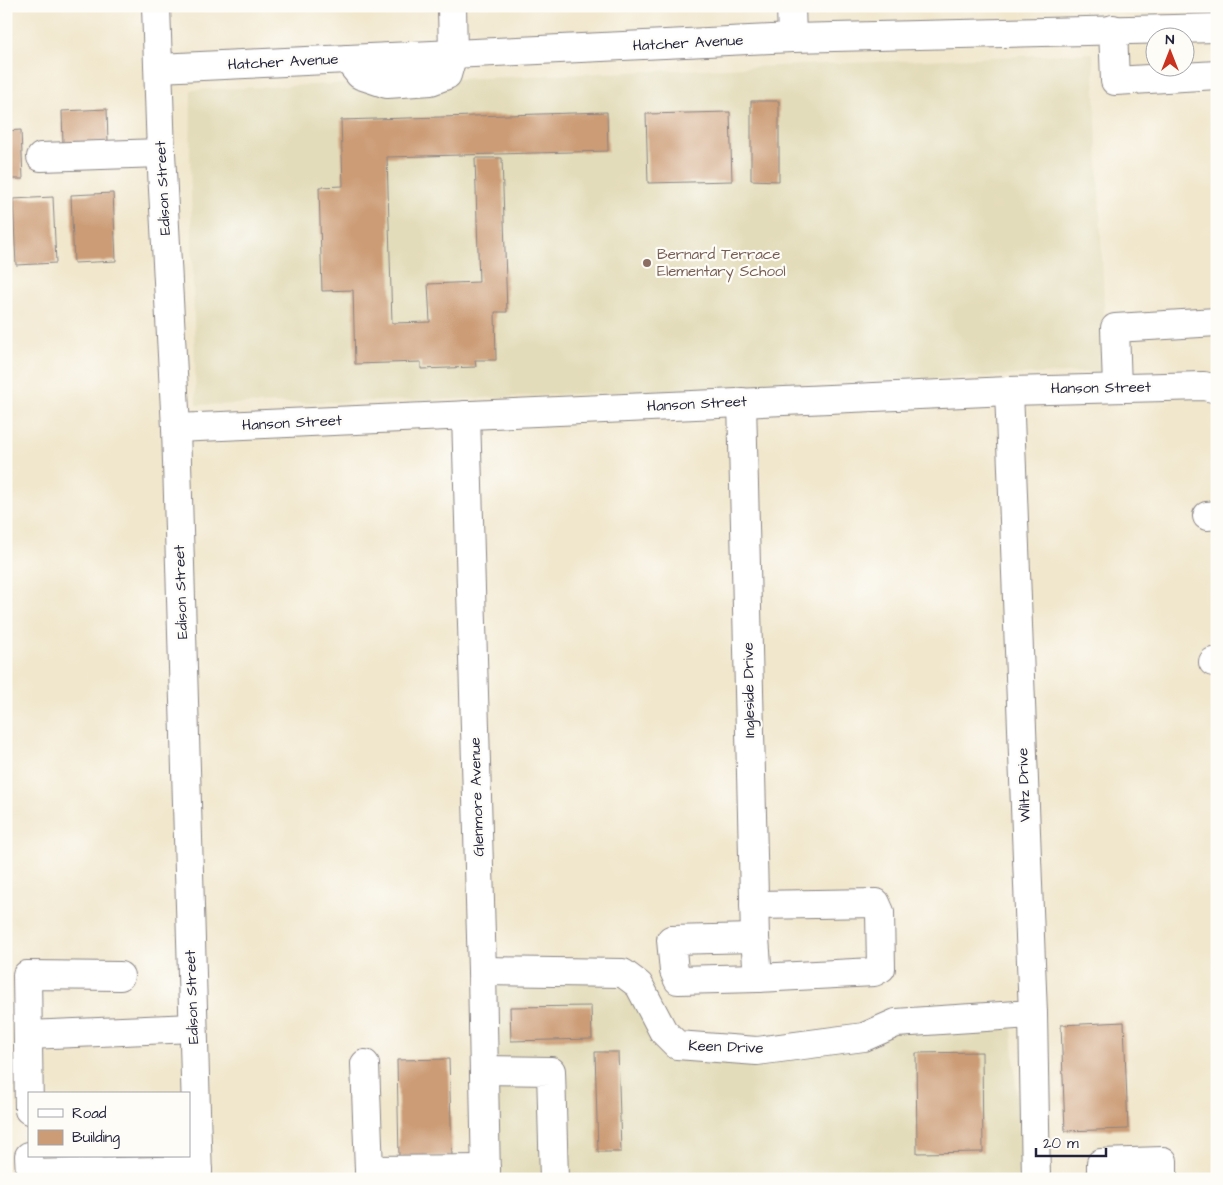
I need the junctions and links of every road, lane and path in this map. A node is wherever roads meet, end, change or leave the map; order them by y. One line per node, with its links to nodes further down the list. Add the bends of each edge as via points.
1 (156, 6): 8 (street, Edison Street)
2 (452, 6): 7 (street)
3 (791, 6): 6 (street)
4 (1125, 22): 5 (street, Hatcher Avenue); 6 (street, Hatcher Avenue); 9 (street, via 1115,81)
5 (1217, 28)
6 (792, 38): 7 (street, Hatcher Avenue)
7 (453, 54): 8 (street, Hatcher Avenue)
8 (159, 68): 10 (street, Edison Street)
9 (1217, 75)
10 (161, 153): 11 (street); 18 (street, Edison Street)
11 (41, 156)
12 (1217, 322): 13 (street, via 1115,328)
13 (1117, 388): 14 (street, Hanson Street, via 1204,386); 15 (street, Hanson Street)
14 (1217, 389)
15 (1009, 391): 16 (street, Hanson Street); 24 (street, Wiltz Drive)
16 (742, 402): 17 (street, Hanson Street); 19 (street, Ingleside Drive)
17 (466, 416): 18 (street, Hanson Street); 21 (street, Glenmore Avenue)
18 (176, 428): 25 (street, Edison Street)
19 (754, 905): 20 (street, Ingleside Drive); 23 (street, via 876,903 880,912 881,968 874,972)
20 (755, 938): 23 (street, Ingleside Drive); 23 (street, via 671,940 678,980)
21 (482, 971): 24 (street, Keen Drive, via 623,973 639,985 663,1031 677,1045 757,1051 864,1037 896,1023); 28 (street, Glenmore Avenue)
22 (120, 976): 26 (street, via 27,975)
23 (758, 978)
24 (1033, 1014): 35 (street, Wiltz Drive)
25 (193, 1028): 26 (street); 31 (street, Edison Street)
26 (28, 1035): 29 (street)
27 (365, 1064): 32 (street)
28 (484, 1070): 33 (street, Glenmore Avenue); 34 (street, via 551,1071)
29 (29, 1092)
30 (30, 1170): 31 (street)
31 (198, 1174)
32 (369, 1174): 33 (street)
33 (486, 1174)
34 (554, 1179)
35 (1036, 1179)
36 (1100, 1179): 37 (street, via 1100,1163 1163,1161)
37 (1163, 1179)

